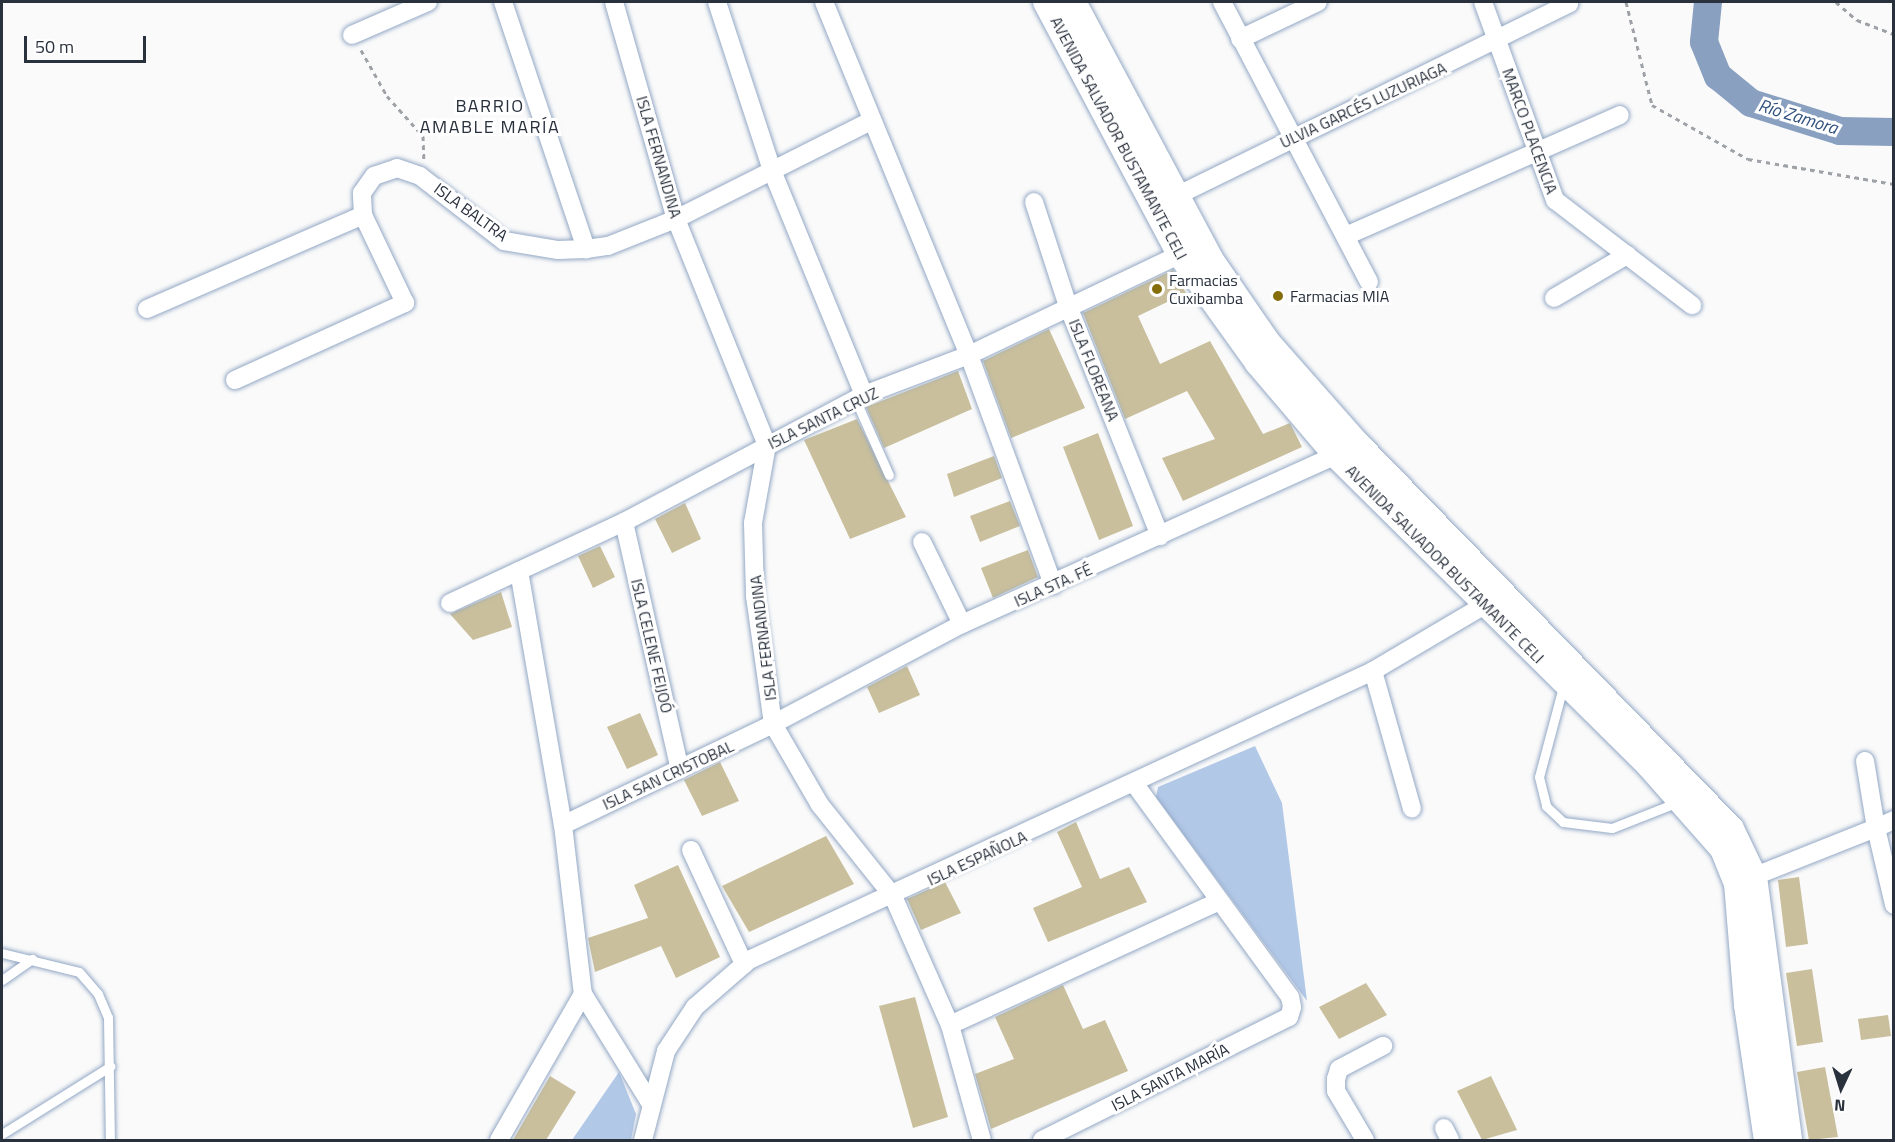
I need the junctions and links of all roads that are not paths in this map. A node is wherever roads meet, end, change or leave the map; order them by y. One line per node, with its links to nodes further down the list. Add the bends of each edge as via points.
1 (428, 2): 12 (street)
2 (503, 2): 25 (street)
3 (614, 2): 23 (street, ISLA FERNANDINA)
4 (717, 2): 19 (street)
5 (824, 2): 16 (street)
6 (1046, 2): 20 (main road, AVENIDA SALVADOR BUSTAMANTE CELI)
7 (1073, 2): 20 (main road, AVENIDA SALVADOR BUSTAMANTE CELI)
8 (1222, 2): 13 (street)
9 (1318, 2): 13 (street)
10 (1483, 2): 14 (street, MARCO PLACENCIA)
11 (1569, 4): 14 (street, ULVIA GARCÉS LUZURIAGA)
12 (352, 35)
13 (1240, 39): 17 (street)
14 (1497, 43): 17 (street, ULVIA GARCÉS LUZURIAGA); 18 (street, MARCO PLACENCIA)
15 (1620, 115): 18 (street)
16 (869, 122): 19 (street, ISLA BALTRA); 33 (street)
17 (1294, 136): 20 (street, ULVIA GARCÉS LUZURIAGA); 24 (street)
18 (1537, 149): 24 (street); 27 (street, MARCO PLACENCIA, via 1555,200)
19 (773, 173): 23 (street, ISLA BALTRA); 35 (street)
20 (1167, 200): 26 (main road, AVENIDA SALVADOR BUSTAMANTE CELI)
21 (1034, 202): 31 (street, ISLA FLOREANA)
22 (363, 215): 25 (street, ISLA BALTRA, via 362,193 374,176 397,168 420,176 504,241 558,250); 32 (street); 34 (street, via 405,303)
23 (676, 219): 25 (street, ISLA BALTRA, via 608,246); 36 (street, ISLA FERNANDINA)
24 (1348, 235): 28 (street)
25 (586, 249)
26 (1191, 249): 31 (street, ISLA SANTA CRUZ); 37 (main road, AVENIDA SALVADOR BUSTAMANTE CELI, via 1258,363)
27 (1627, 255): 29 (street); 30 (street, MARCO PLACENCIA)
28 (1369, 282)
29 (1554, 298)
30 (1692, 305)
31 (1068, 306): 33 (street, ISLA SANTA CRUZ); 40 (street, ISLA FLOREANA)
32 (147, 309)
33 (969, 355): 35 (street, ISLA SANTA CRUZ); 43 (street)
34 (235, 380)
35 (860, 398): 36 (street, ISLA SANTA CRUZ); 38 (lane)
36 (767, 445): 39 (street, ISLA SANTA CRUZ); 49 (street, ISLA FERNANDINA, via 753,523 755,596)
37 (1347, 450): 40 (street, ISLA STA. FÉ); 45 (main road, AVENIDA SALVADOR BUSTAMANTE CELI); 48 (main road, AVENIDA SALVADOR BUSTAMANTE CELI)
38 (889, 475)
39 (624, 522): 42 (street, ISLA SANTA CRUZ); 51 (street, ISLA CELENE FEIJOÓ)
40 (1160, 536): 43 (street, ISLA STA. FÉ)
41 (922, 542): 46 (street)
42 (519, 571): 44 (street, ISLA SANTA CRUZ); 56 (street)
43 (1053, 585): 46 (street, ISLA STA. FÉ)
44 (450, 603)
45 (1483, 606): 47 (street, ISLA ESPAÑOLA); 48 (main road, AVENIDA SALVADOR BUSTAMANTE CELI)
46 (962, 624): 49 (street, ISLA STA. FÉ)
47 (1373, 671): 52 (street, ISLA ESPAÑOLA); 54 (street)
48 (1571, 676): 53 (main road, AVENIDA SALVADOR BUSTAMANTE CELI); 53 (lane, via 1539,777 1546,806 1574,825 1612,828); 59 (main road, AVENIDA SALVADOR BUSTAMANTE CELI, via 1731,829)
49 (773, 724): 51 (street, ISLA SAN CRISTOBAL); 60 (street, ISLA FERNANDINA, via 820,805)
50 (1865, 761): 57 (street)
51 (680, 770): 56 (street, ISLA SAN CRISTOBAL)
52 (1134, 783): 60 (street, ISLA ESPAÑOLA); 61 (street)
53 (1680, 801): 59 (main road, AVENIDA SALVADOR BUSTAMANTE CELI)
54 (1412, 809)
55 (1893, 820): 57 (street)
56 (563, 825): 67 (street)
57 (1876, 828): 59 (street); 62 (street)
58 (691, 850): 65 (street)
59 (1746, 880): 68 (main road, AVENIDA SALVADOR BUSTAMANTE CELI); 69 (main road, AVENIDA SALVADOR BUSTAMANTE CELI)
60 (893, 896): 65 (street, ISLA ESPAÑOLA); 70 (street, ISLA FERNANDINA)
61 (1218, 902): 70 (street); 80 (street, ISLA SANTA MARÍA, via 1290,997 1288,1017)
62 (1893, 905)
63 (2, 953): 64 (lane)
64 (32, 959): 66 (lane); 72 (lane, via 79,972 98,994 108,1017)
65 (744, 964): 73 (street, ISLA ESPAÑOLA, via 715,986 679,1030 666,1051)
66 (2, 980)
67 (583, 994): 73 (street); 77 (street)
68 (1773, 1002): 69 (main road); 82 (main road, AVENIDA SALVADOR BUSTAMANTE CELI)
69 (1747, 1005): 75 (main road, AVENIDA SALVADOR BUSTAMANTE CELI)
70 (950, 1025): 79 (street, ISLA FERNANDINA)
71 (1383, 1046): 81 (street, via 1339,1069 1335,1079 1336,1091)
72 (111, 1066): 74 (lane); 76 (lane)
73 (651, 1104): 78 (street, ISLA ESPAÑOLA)
74 (2, 1134)
75 (1761, 1134)
76 (110, 1140)
77 (499, 1140)
78 (643, 1140)
79 (982, 1140)
80 (1042, 1140)
81 (1365, 1140)
82 (1789, 1140)

